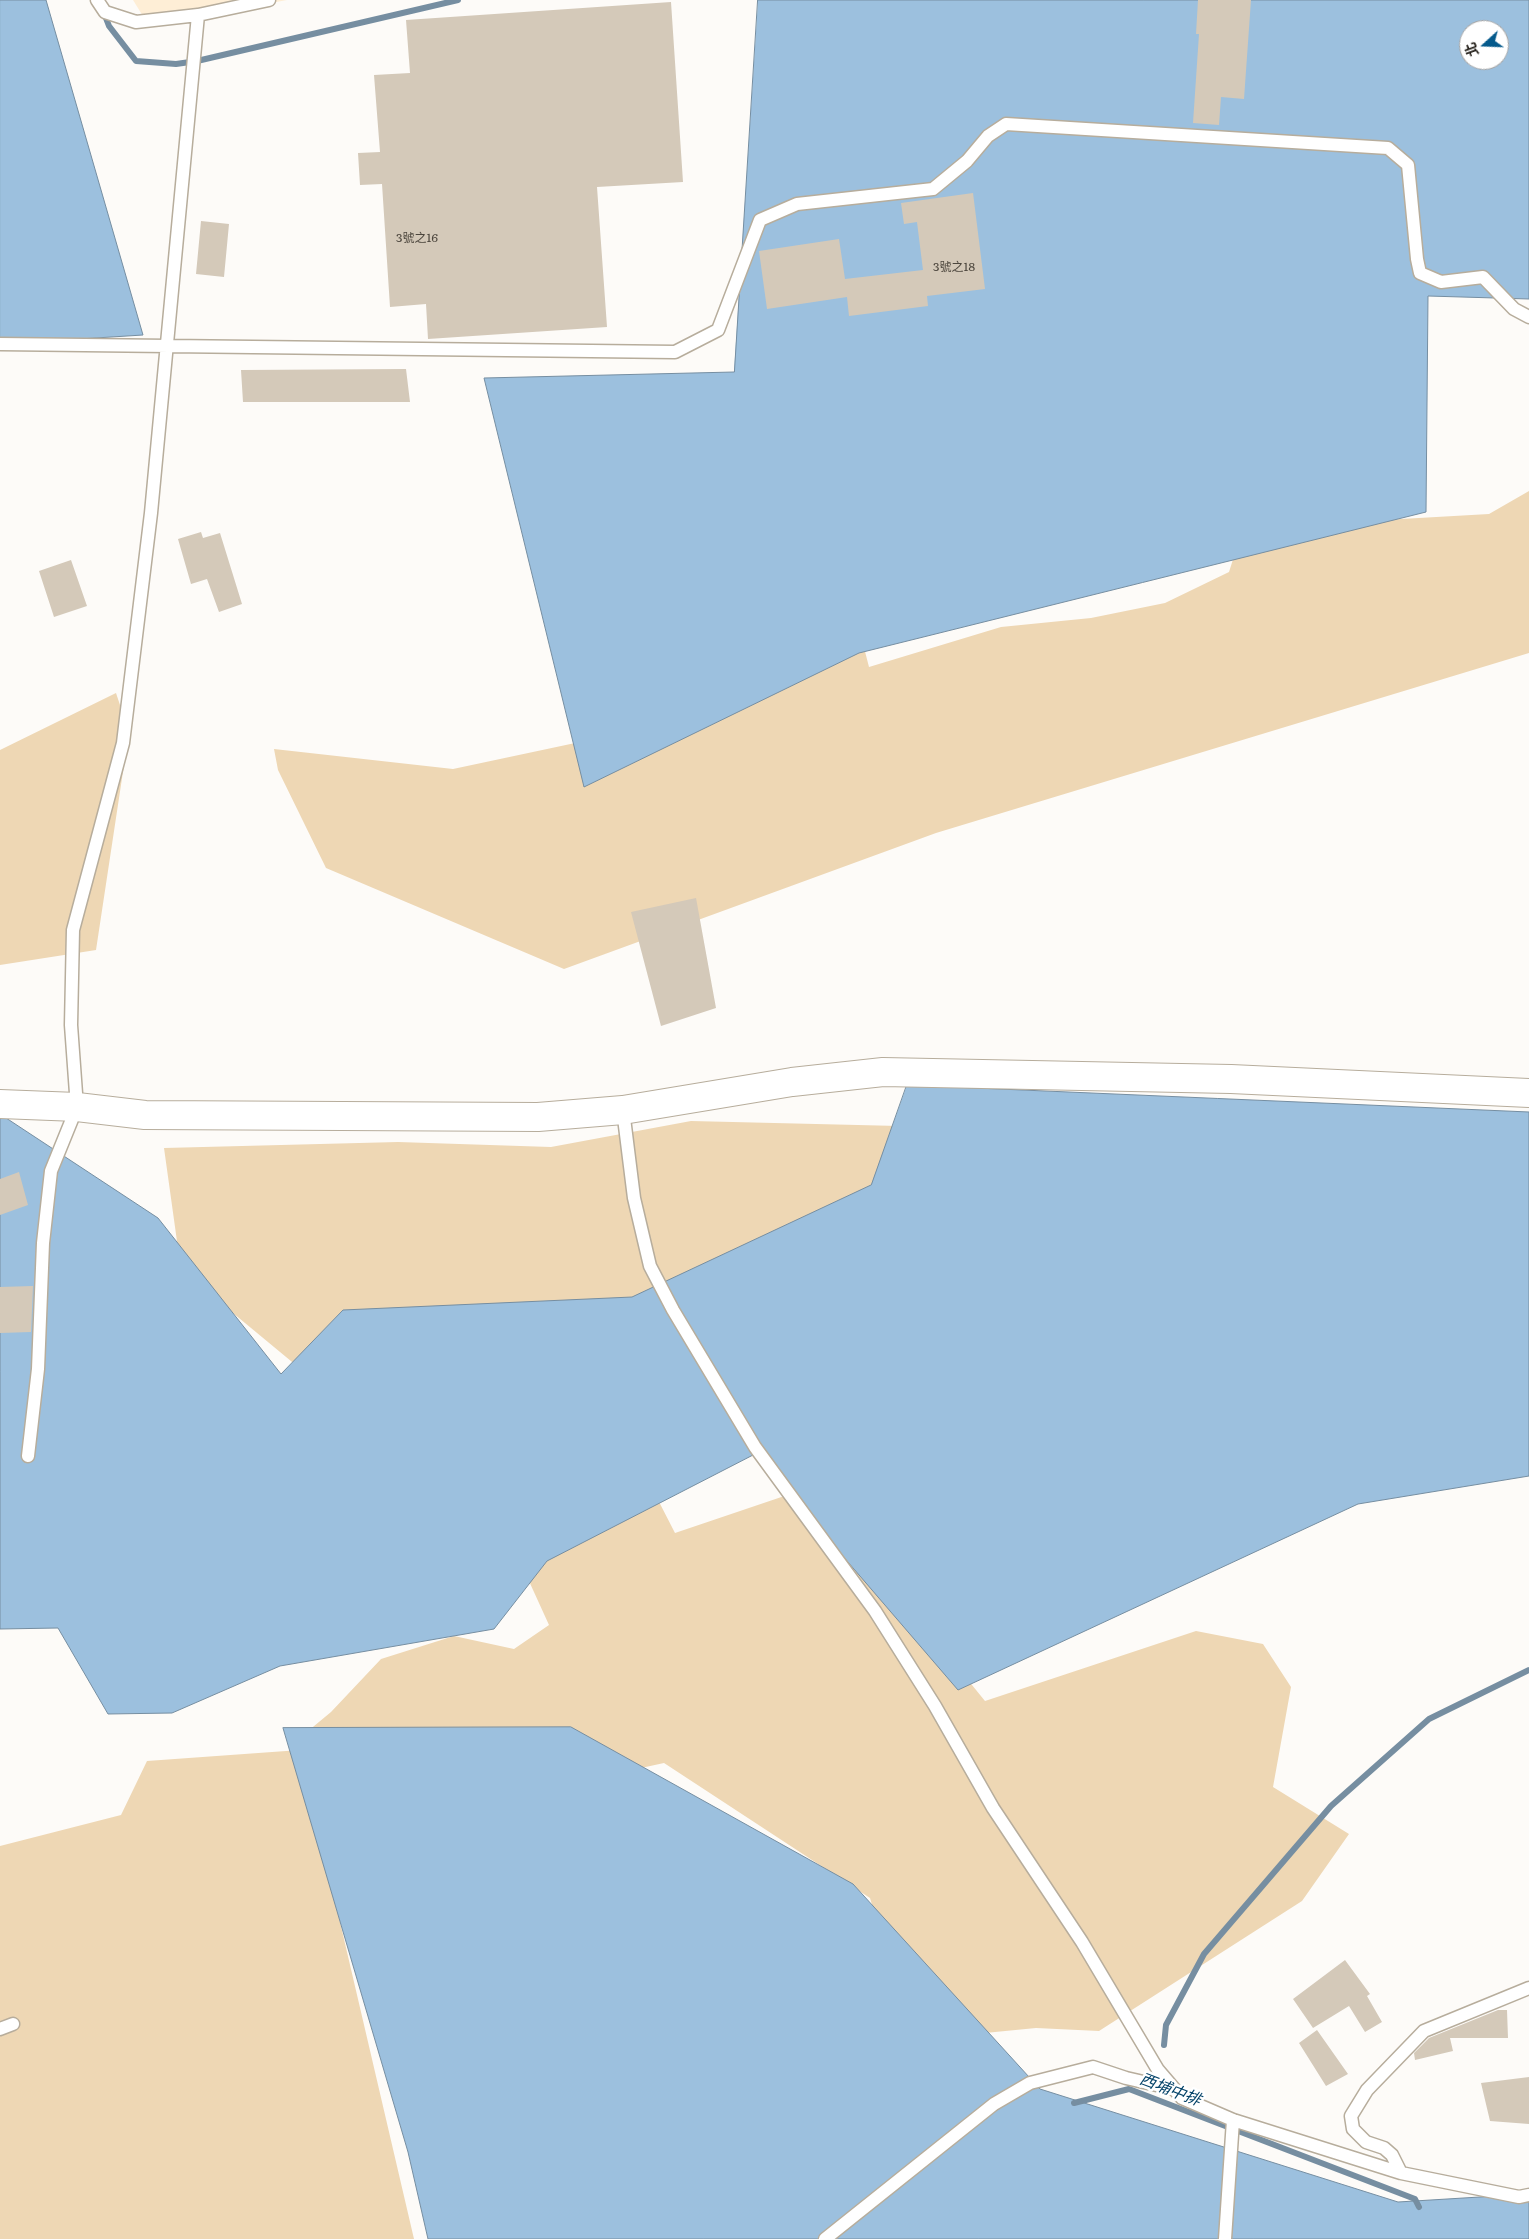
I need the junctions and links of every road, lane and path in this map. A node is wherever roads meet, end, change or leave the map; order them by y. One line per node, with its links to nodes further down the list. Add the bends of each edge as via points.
1 (97, 0): 3 (lane, via 105,12 136,22)
2 (269, 0): 3 (lane)
3 (198, 15): 6 (lane)
4 (1529, 317): 6 (lane, via 1514,309 1483,277 1441,282 1420,273 1408,165 1388,148 1006,124 988,136 967,162 933,189 797,204 760,220 718,330 675,352)
5 (0, 344): 6 (lane)
6 (166, 345): 9 (lane, via 151,513 122,743 73,930 71,1025)
7 (1529, 1094): 10 (street, via 1231,1079 883,1072 792,1082)
8 (0, 1104): 9 (street)
9 (77, 1107): 10 (street, via 145,1115 538,1117); 11 (lane, via 51,1171 43,1243 38,1369)
10 (623, 1110): 15 (lane, via 634,1198 650,1266 673,1310 755,1447 875,1611 935,1706 993,1808 1082,1942 1158,2070)
11 (28, 1456)
12 (1529, 1988): 17 (lane, via 1424,2031 1367,2090 1352,2116 1353,2129 1366,2142 1384,2148 1392,2155)
13 (13, 2024): 14 (lane)
14 (0, 2029)
15 (1174, 2088): 16 (lane, via 1182,2098); 19 (lane, via 1093,2068 1030,2083 994,2104)
16 (1233, 2120): 17 (lane); 20 (lane)
17 (1401, 2173): 18 (lane, via 1519,2197)
18 (1529, 2195)
19 (825, 2239)
20 (1225, 2239)

